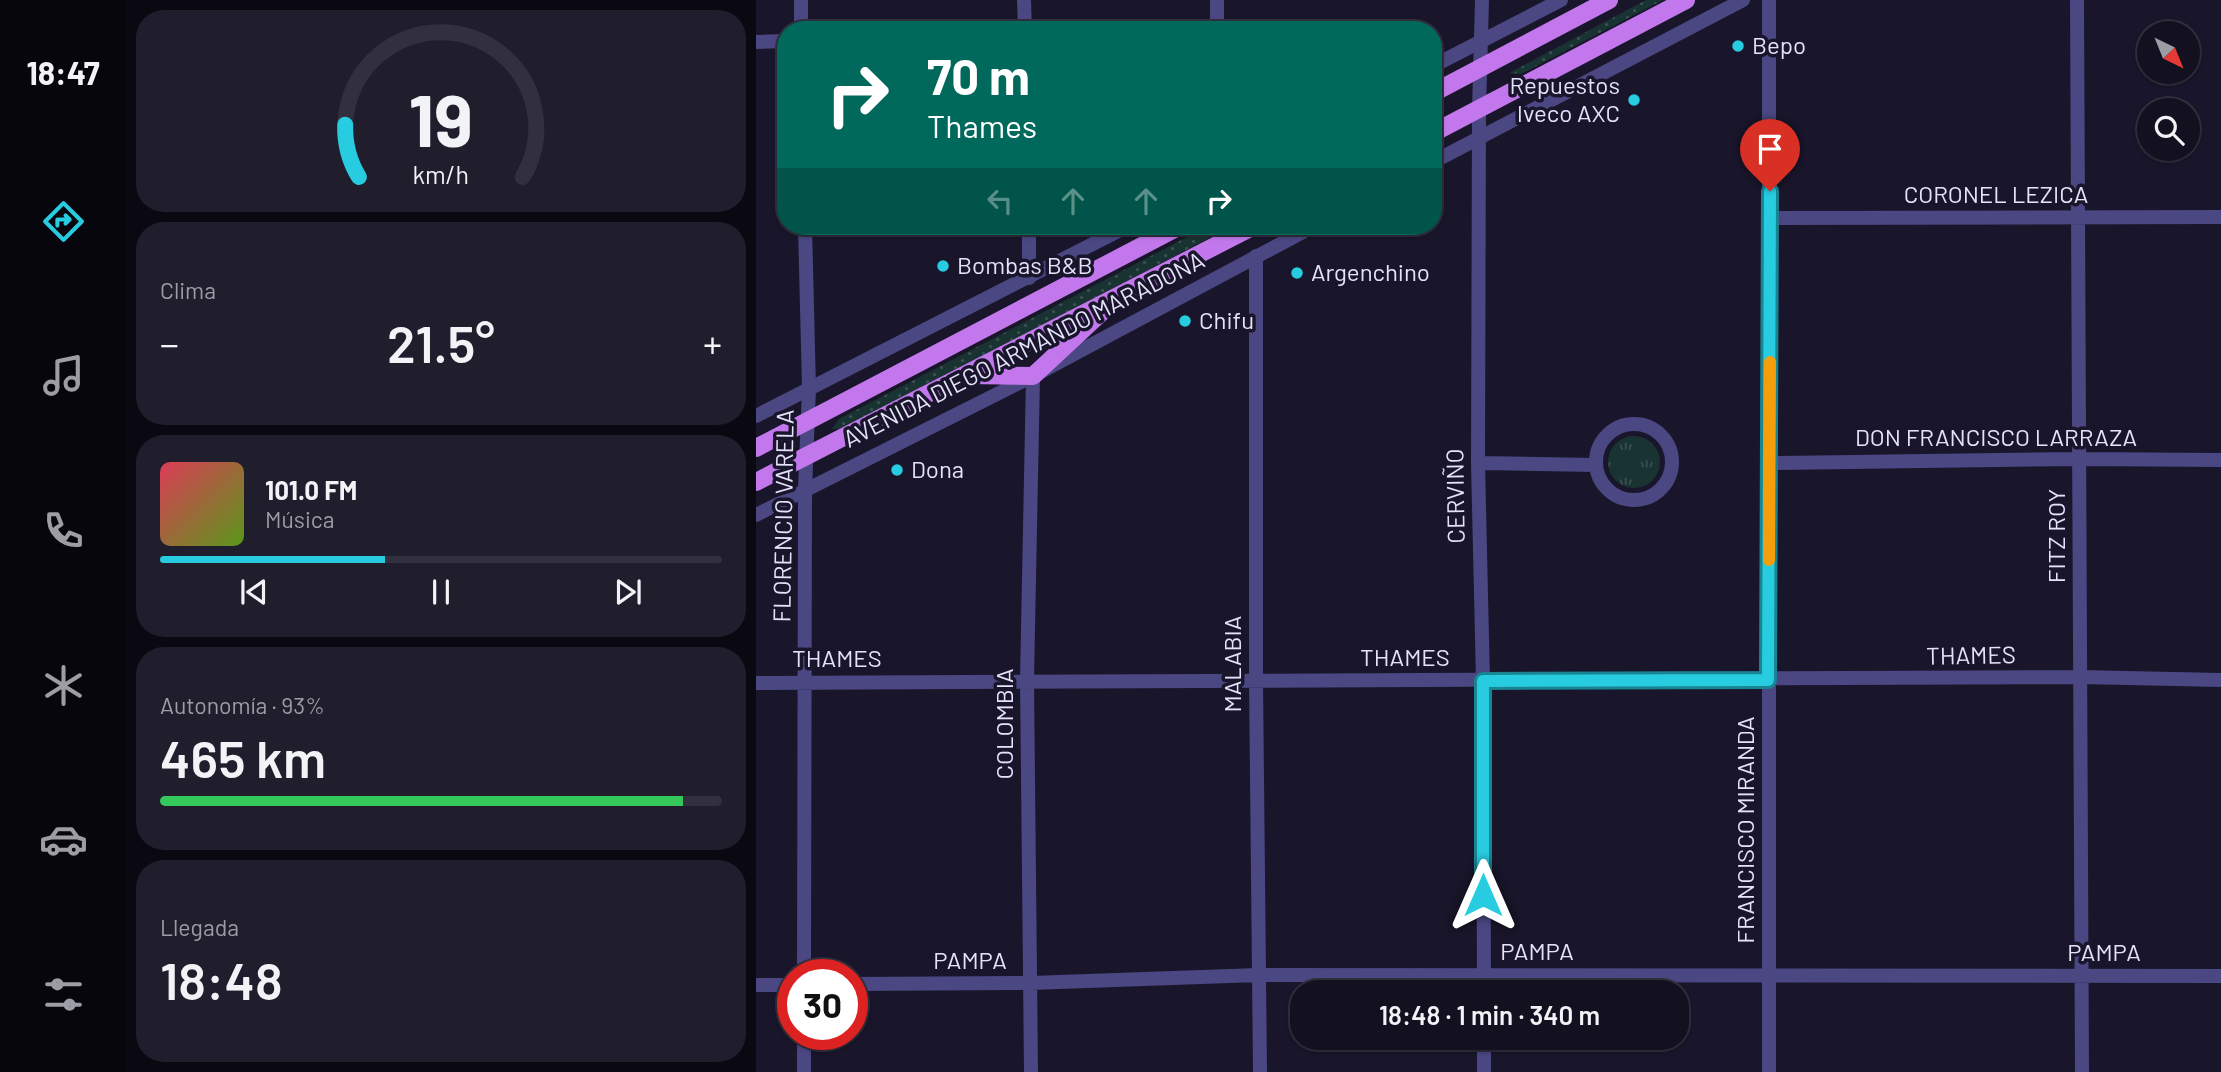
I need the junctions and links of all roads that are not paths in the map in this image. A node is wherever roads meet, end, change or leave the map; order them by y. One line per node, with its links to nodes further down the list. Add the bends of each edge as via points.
1 (800, 0): 12 (street)
2 (1024, 0): 13 (street)
3 (1217, 0): 14 (street)
4 (1482, 0): 15 (street, CERVIÑO)
5 (1561, 0): 15 (street)
6 (1587, 0): 19 (main road)
7 (1609, 0): 19 (main road)
8 (1686, 0): 21 (main road)
9 (1743, 0): 23 (street)
10 (1769, 0): 25 (street, FRANCISCO MIRANDA)
11 (2077, 0): 26 (street, FITZ ROY)
12 (801, 21)
13 (1025, 21)
14 (1217, 21)
15 (1483, 40): 18 (street); 19 (street, CERVIÑO)
16 (777, 41): 17 (street)
17 (756, 42)
18 (1442, 61)
19 (1480, 68): 20 (main road); 21 (street, CERVIÑO)
20 (1442, 88)
21 (1479, 110): 22 (main road); 23 (street, CERVIÑO)
22 (1442, 129)
23 (1480, 138): 24 (street); 46 (street, CERVIÑO)
24 (1442, 157)
25 (1770, 218): 26 (street, CORONEL LEZICA); 47 (street, FRANCISCO MIRANDA)
26 (2079, 218): 27 (street, CORONEL LEZICA); 44 (street, FITZ ROY)
27 (2221, 218)
28 (805, 235): 39 (street, FLORENCIO VARELA)
29 (1028, 235): 35 (street)
30 (1111, 235): 35 (street)
31 (1164, 235): 41 (main road, AVENIDA DIEGO ARMANDO MARADONA)
32 (1236, 235): 36 (main road, AVENIDA DIEGO ARMANDO MARADONA)
33 (1297, 235): 34 (street, AVENIDA DIEGO ARMANDO MARADONA)
34 (1256, 257): 38 (street, AVENIDA DIEGO ARMANDO MARADONA); 54 (street, MALABIA)
35 (1029, 278): 39 (street)
36 (1123, 293): 37 (main road, AVENIDA DIEGO ARMANDO MARADONA); 38 (main road)
37 (963, 375): 38 (main road); 43 (main road, AVENIDA DIEGO ARMANDO MARADONA)
38 (1032, 376): 50 (street, AVENIDA DIEGO ARMANDO MARADONA); 53 (street, COLOMBIA)
39 (809, 388): 40 (street); 41 (street, FLORENCIO VARELA)
40 (756, 416)
41 (808, 422): 42 (main road, AVENIDA DIEGO ARMANDO MARADONA); 43 (street, FLORENCIO VARELA)
42 (756, 448)
43 (807, 456): 49 (main road, AVENIDA DIEGO ARMANDO MARADONA); 50 (street, FLORENCIO VARELA)
44 (2080, 459): 45 (street, DON FRANCISCO LARRAZA); 47 (street, DON FRANCISCO LARRAZA); 52 (street, FITZ ROY)
45 (2221, 460)
46 (1478, 463): 48 (street); 57 (street, CERVIÑO)
47 (1770, 463): 55 (street, FRANCISCO MIRANDA)
48 (1595, 465): 48 (street, via 1598,478 1617,497 1644,499 1665,484 1672,459 1670,447 1654,429 1631,423 1608,432)
49 (756, 482)
50 (805, 490): 51 (street, AVENIDA DIEGO ARMANDO MARADONA); 58 (street, FLORENCIO VARELA)
51 (756, 515)
52 (2080, 677): 55 (street, THAMES); 56 (street, THAMES); 63 (street, FITZ ROY)
53 (1027, 680): 54 (street, THAMES); 58 (street, THAMES); 67 (street, COLOMBIA)
54 (1256, 680): 57 (street, THAMES); 61 (street, MALABIA)
55 (1768, 680): 57 (street, THAMES); 64 (street, FRANCISCO MIRANDA)
56 (2221, 680)
57 (1483, 681): 62 (street, CERVIÑO)
58 (806, 682): 59 (street, THAMES); 60 (street, FLORENCIO VARELA)
59 (756, 683)
60 (804, 959)
61 (1259, 975): 62 (street, PAMPA); 67 (street, PAMPA); 75 (street, MALABIA)
62 (1484, 975): 64 (street, PAMPA); 66 (street, CERVIÑO)
63 (2081, 975): 64 (street, PAMPA); 65 (street, PAMPA); 78 (street, FITZ ROY)
64 (1769, 976): 77 (street, FRANCISCO MIRANDA)
65 (2221, 976)
66 (1484, 980)
67 (1030, 983): 68 (street, PAMPA); 74 (street, COLOMBIA)
68 (868, 984)
69 (756, 985): 70 (street)
70 (777, 985)
71 (804, 1050): 73 (street)
72 (1484, 1050): 76 (street)
73 (804, 1072)
74 (1031, 1072)
75 (1260, 1072)
76 (1484, 1072)
77 (1769, 1072)
78 (2082, 1072)

